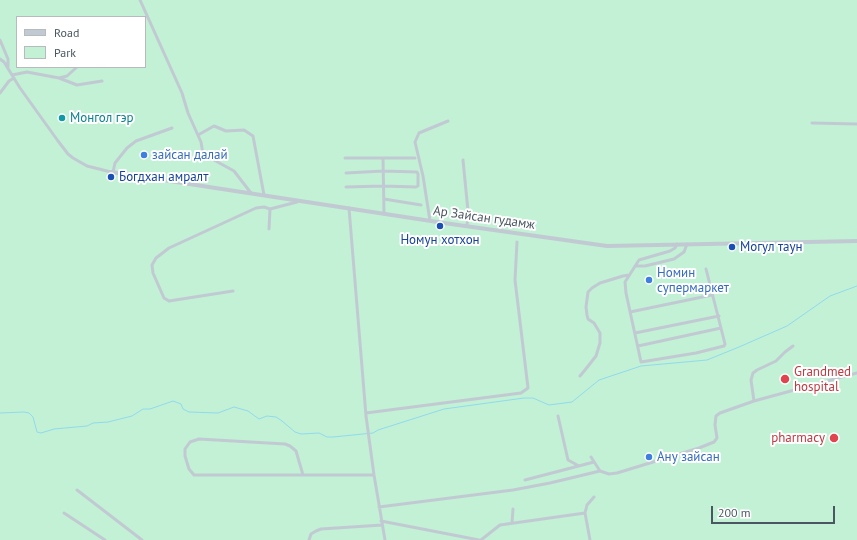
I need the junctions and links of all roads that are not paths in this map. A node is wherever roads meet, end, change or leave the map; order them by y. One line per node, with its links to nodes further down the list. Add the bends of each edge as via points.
1 (140, 0): 14 (street)
2 (0, 40): 4 (street, via 8,59)
3 (0, 59): 4 (street)
4 (8, 68): 6 (street)
5 (76, 68): 7 (street, via 67,76)
6 (13, 77): 7 (street, via 27,72); 9 (street); 20 (street, via 69,154 87,166)
7 (59, 78): 8 (street, via 77,85)
8 (102, 81)
9 (0, 93)
10 (448, 121): 32 (street, via 419,133 415,142)
11 (812, 124): 12 (street)
12 (857, 124)
13 (172, 128): 20 (street, via 136,141 115,163)
14 (198, 135): 24 (street, via 203,154 234,171); 25 (street, via 214,126 226,131 244,130 253,136)
15 (346, 158): 16 (street)
16 (383, 158): 17 (street); 19 (street)
17 (415, 158)
18 (463, 160): 33 (street)
19 (383, 171): 21 (street); 22 (street); 22 (street, via 418,174 417,186)
20 (112, 172): 24 (street, Ар Зайсан гудамж)
21 (346, 173)
22 (383, 186): 23 (street); 26 (street)
23 (346, 187)
24 (252, 193): 25 (street, Ар Зайсан гудамж)
25 (264, 195): 27 (street, Ар Зайсан гудамж)
26 (384, 199): 28 (street); 31 (street)
27 (301, 201): 29 (street, Ар Зайсан гудамж); 30 (street)
28 (421, 205)
29 (349, 208): 31 (street, Ар Зайсан гудамж); 53 (street)
30 (270, 209): 34 (street); 42 (street, via 256,208 169,248 156,258 152,265 164,298 169,301)
31 (384, 214): 32 (street, Ар Зайсан гудамж)
32 (430, 221): 33 (street, Ар Зайсан гудамж)
33 (468, 226): 37 (street, Ар Зайсан гудамж, via 607,246)
34 (269, 229)
35 (857, 241): 38 (street, Ар Зайсан гудамж)
36 (517, 242): 53 (street, via 515,280 528,388 521,392)
37 (677, 244): 38 (street, Ар Зайсан гудамж); 39 (street, via 672,250 641,259)
38 (687, 244): 39 (street, via 683,253 674,258 645,266)
39 (635, 266): 41 (street)
40 (706, 269): 43 (street)
41 (629, 275): 44 (street, via 625,286); 51 (street, via 600,283 588,292 587,315 600,333 600,343 596,356)
42 (233, 291)
43 (712, 295): 44 (street); 45 (street)
44 (630, 312): 47 (street)
45 (719, 316): 46 (street); 47 (street)
46 (722, 328): 48 (street); 48 (street, via 724,346 696,353 641,362)
47 (635, 333): 48 (street)
48 (638, 346)
49 (793, 346): 52 (street, via 776,361 753,373 751,380)
50 (857, 372): 52 (street)
51 (580, 376)
52 (754, 401): 58 (street, via 735,406 716,416 717,438 714,442 617,473)
53 (366, 413): 60 (street)
54 (558, 416): 57 (street, via 568,460)
55 (591, 457): 56 (street)
56 (594, 462): 57 (street); 58 (street)
57 (579, 466): 61 (street)
58 (600, 471): 64 (street, via 513,490)
59 (303, 475): 59 (street, via 194,475 188,468 185,449 190,442 199,439 285,444 296,452); 60 (street)
60 (374, 475): 64 (street)
61 (525, 480)
62 (77, 490): 71 (street)
63 (594, 497): 67 (street, via 587,505)
64 (379, 507): 69 (street)
65 (513, 509): 68 (street)
66 (64, 513): 70 (street)
67 (585, 513): 68 (street); 75 (street)
68 (512, 522): 74 (street, via 500,525)
69 (381, 523): 72 (street, via 321,529 311,534); 73 (street); 74 (street)
70 (105, 540)
71 (142, 540)
72 (309, 540)
73 (385, 540)
74 (480, 540)
75 (590, 540)

